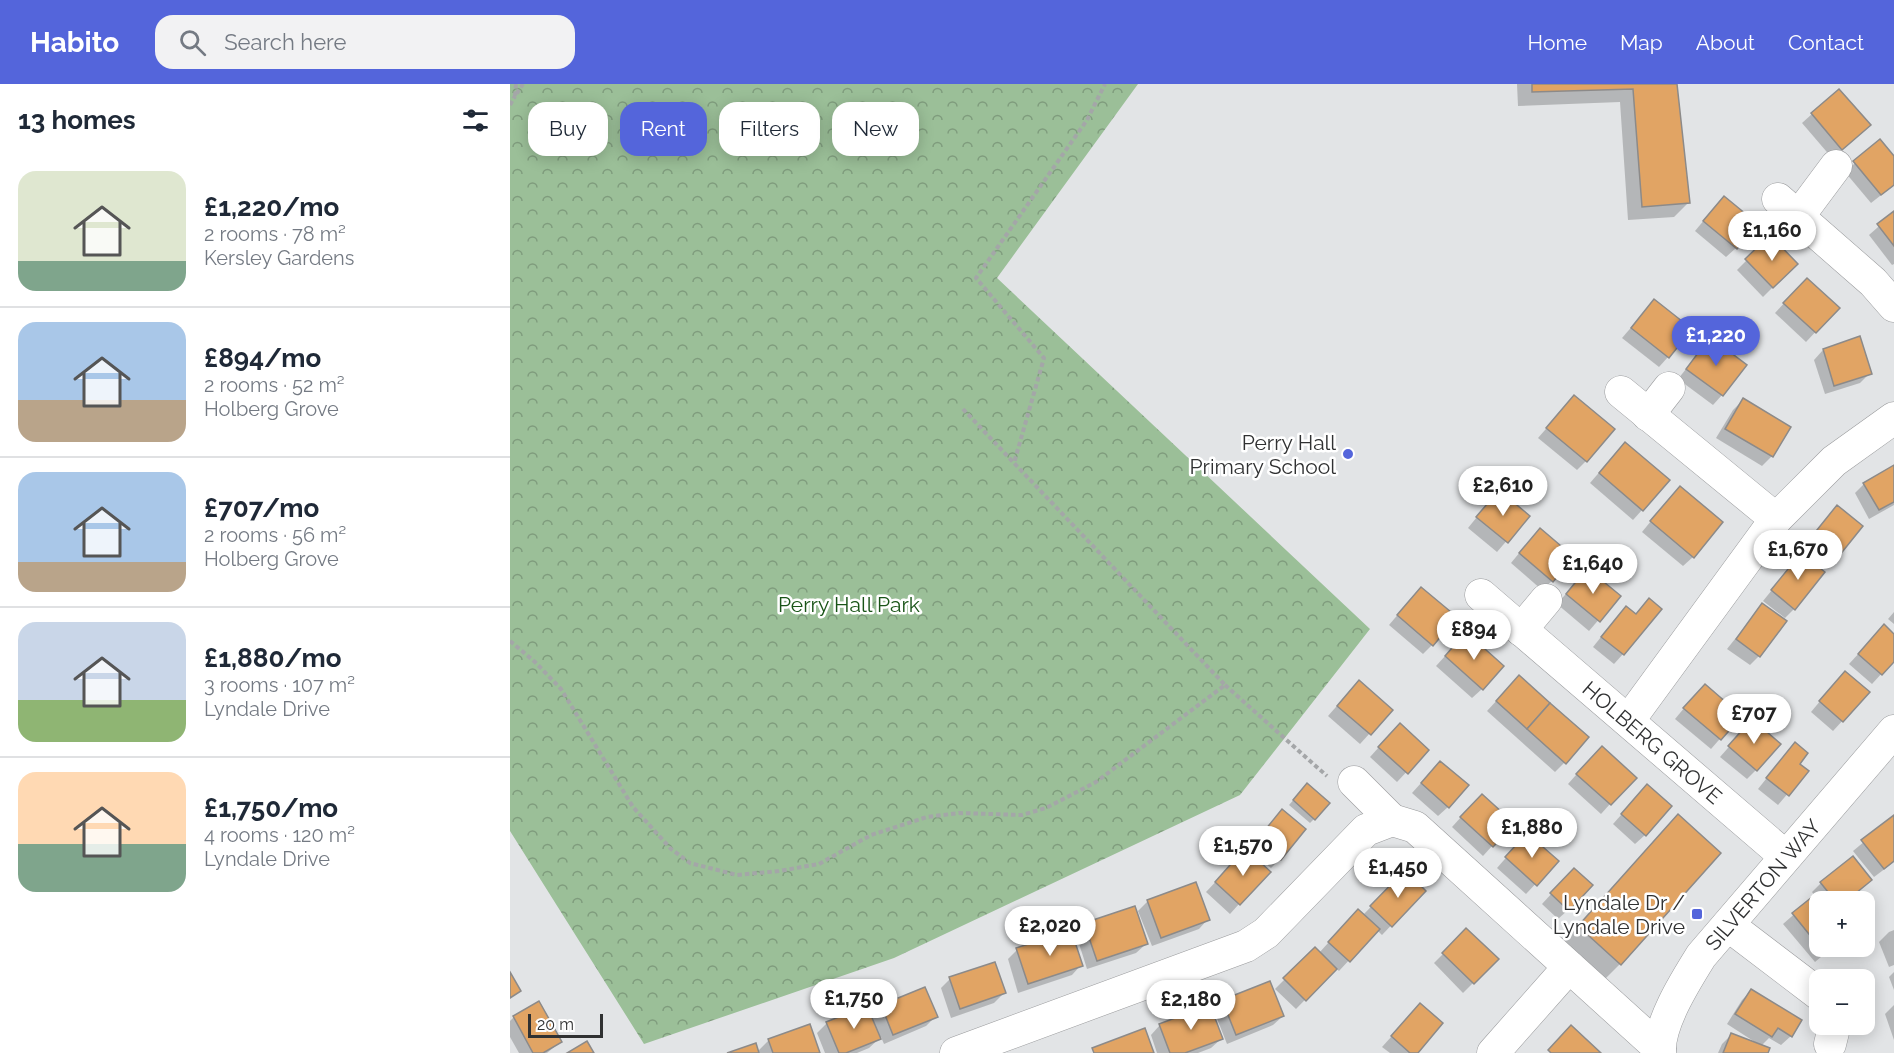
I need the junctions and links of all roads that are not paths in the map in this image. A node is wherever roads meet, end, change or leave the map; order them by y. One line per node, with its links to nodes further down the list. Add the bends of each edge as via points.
1 (1836, 166): 2 (street, via 1788,208 1873,282)
2 (1894, 306)
3 (1669, 388): 5 (street)
4 (1621, 392): 5 (street)
5 (1648, 415): 7 (street)
6 (1894, 418): 7 (street, via 1834,461)
7 (1776, 519): 11 (street)
8 (1481, 595): 10 (street, HOLBERG GROVE)
9 (1546, 600): 10 (street)
10 (1521, 630): 11 (street, HOLBERG GROVE)
11 (1629, 720): 15 (street, HOLBERG GROVE)
12 (1894, 731): 15 (street, SILVERTON WAY)
13 (1354, 782): 14 (street)
14 (1392, 820): 17 (street, via 1415,827); 20 (street, via 1366,830 1266,933 1246,946)
15 (1785, 856): 16 (street, SILVERTON WAY)
16 (1728, 924): 18 (street); 19 (street, SILVERTON WAY, via 1682,987 1668,1015)
17 (1569, 967): 19 (street); 21 (street)
18 (1809, 987)
19 (1660, 1051)
20 (956, 1053)
21 (1493, 1053)

